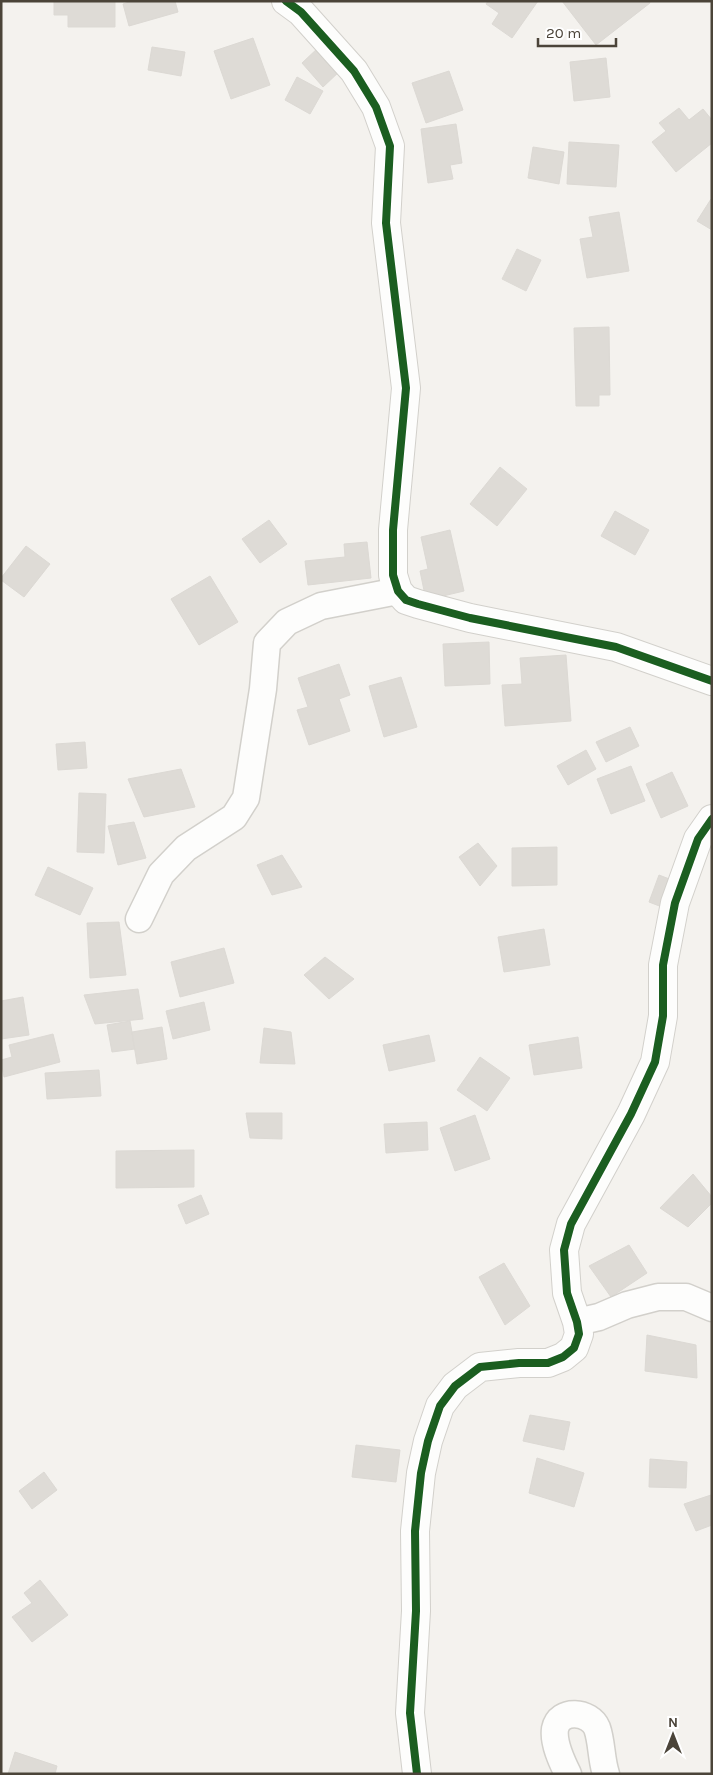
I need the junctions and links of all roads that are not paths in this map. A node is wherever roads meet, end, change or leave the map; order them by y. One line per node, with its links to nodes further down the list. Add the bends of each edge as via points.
1 (286, 1): 2 (street, via 301,12 354,71 376,107 390,146 386,223 406,388 393,530 394,574)
2 (398, 591): 3 (street, via 406,600 418,604 470,618 616,647); 5 (street, via 321,606 287,622 267,643 246,798 234,817 186,848 160,874)
3 (712, 681)
4 (712, 819): 7 (street, via 698,839 675,903 663,966 663,1016 655,1062 631,1114 571,1224 564,1250 566,1293)
5 (139, 919)
6 (712, 1308): 7 (street, via 686,1297 658,1297)
7 (577, 1322): 8 (street, via 579,1334 574,1348 563,1357 548,1362 480,1367 455,1386 440,1406 421,1473 415,1531 416,1611 410,1713)
8 (417, 1774)
9 (568, 1774): 10 (street, via 557,1745 555,1729 560,1719 576,1714 591,1721 596,1728)
10 (606, 1774)

